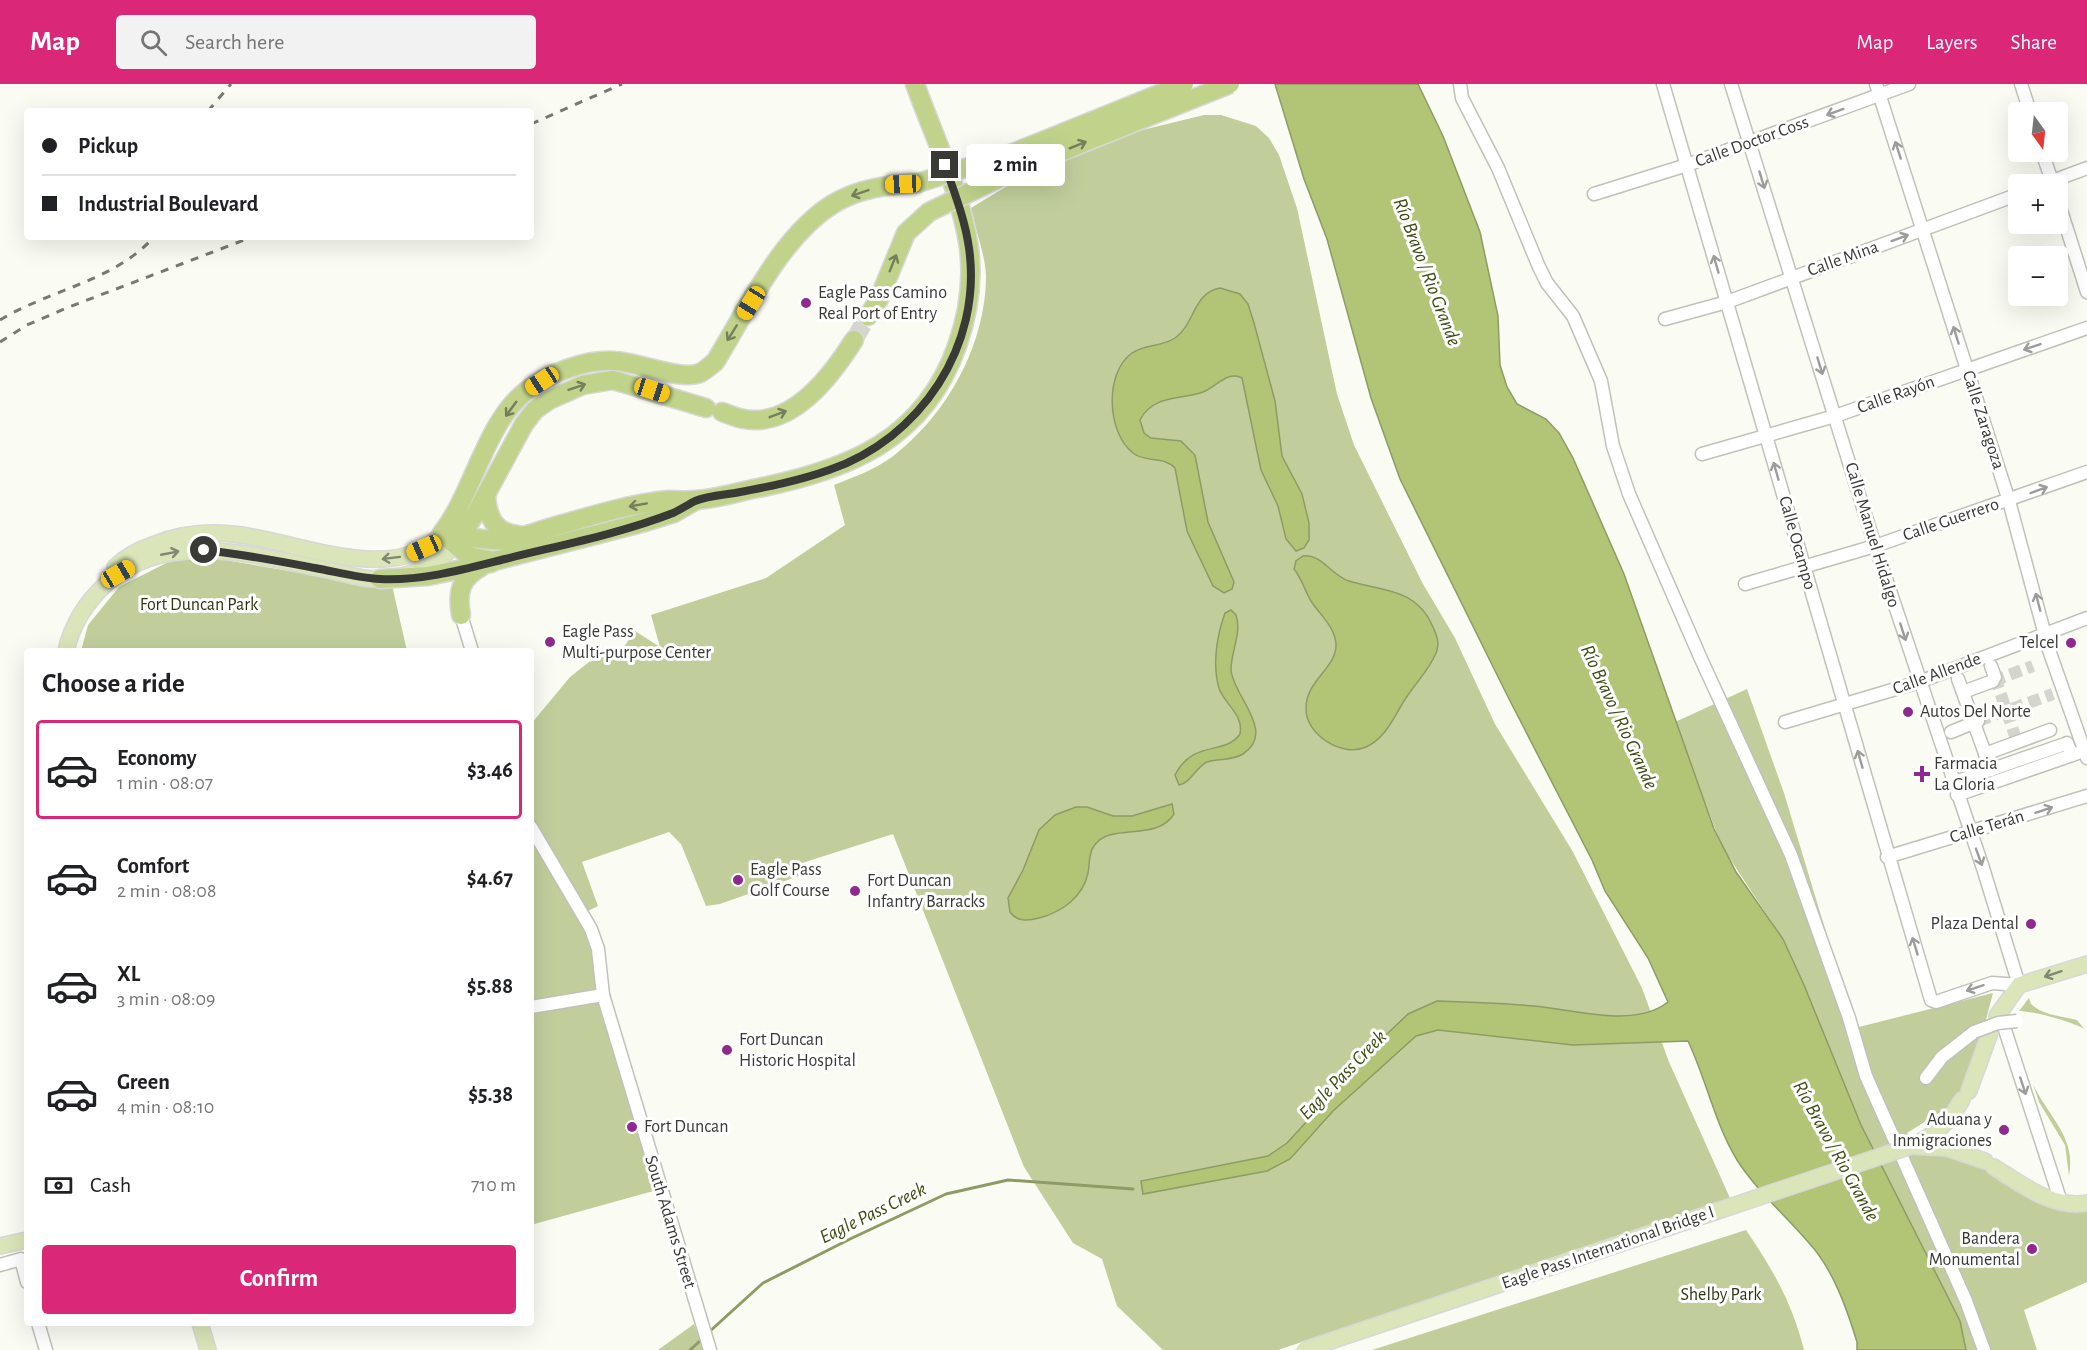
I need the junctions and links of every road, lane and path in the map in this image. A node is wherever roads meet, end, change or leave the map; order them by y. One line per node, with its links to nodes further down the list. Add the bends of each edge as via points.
1 (915, 84): 34 (highway, via 952,185 969,248 968,306 951,363 912,419 864,456 795,481)
2 (1184, 84): 26 (highway, one-way to 26, bridge, via 1013,153 918,183 859,192 834,203 813,218 776,264 715,362 701,372 687,376 614,360)
3 (1230, 84): 22 (highway, one-way to 3, bridge, via 906,233 929,212 1018,169)
4 (1460, 84): 89 (street, via 1462,98 1498,168 1539,267 1573,316 1593,360 1629,494 1791,855 1866,1076)
5 (1663, 84): 12 (street, Calle Ocampo)
6 (1731, 84): 11 (street, Calle Manuel Hidalgo)
7 (1910, 84): 9 (street, Calle Doctor Coss)
8 (2020, 84): 10 (street)
9 (1878, 90): 11 (street, Calle Doctor Coss, one-way to 11); 17 (street, Calle Zaragoza, one-way to 9)
10 (2026, 102)
11 (1751, 143): 12 (street, Calle Doctor Coss); 19 (street, Calle Manuel Hidalgo, one-way to 19)
12 (1687, 165): 15 (street, Calle Doctor Coss); 21 (street, Calle Ocampo, one-way to 12)
13 (2087, 168): 14 (street)
14 (2068, 176)
15 (1594, 194)
16 (2008, 198): 17 (street, Calle Mina)
17 (1924, 229): 19 (street, Calle Mina, one-way to 17); 27 (street, Calle Zaragoza, one-way to 17)
18 (2068, 232): 20 (street)
19 (1792, 278): 21 (street, Calle Mina); 29 (street, Calle Manuel Hidalgo, one-way to 29)
20 (2087, 292)
21 (1727, 302): 23 (street, Calle Mina); 30 (street, Calle Ocampo)
22 (868, 316)
23 (1665, 319)
24 (2087, 328): 27 (street, Calle Rayón, one-way to 27)
25 (854, 340): 28 (highway, one-way to 25, via 633,384 745,419 765,418 805,399 825,380)
26 (598, 362): 28 (highway); 37 (highway, one-way to 37, via 542,381 511,406 459,508)
27 (1967, 369): 29 (street, Calle Rayón); 35 (street, Calle Zaragoza)
28 (600, 381): 33 (highway, one-way to 28, via 535,410 565,392)
29 (1835, 416): 30 (street, Calle Rayón); 38 (street, Calle Manuel Hidalgo)
30 (1766, 437): 31 (street, Calle Rayón); 40 (street, Calle Ocampo, one-way to 30)
31 (1702, 454)
32 (2087, 472): 35 (street, Calle Guerrero, one-way to 32)
33 (486, 494): 36 (highway, via 493,524 509,534); 37 (highway)
34 (697, 500): 36 (highway, one-way to 36, via 668,500 610,510); 39 (highway, via 674,513 645,522)
35 (2009, 501): 38 (street, Calle Guerrero); 47 (street, Calle Zaragoza, one-way to 35)
36 (523, 535): 37 (highway, via 484,540)
37 (453, 538): 39 (highway, via 476,558); 42 (main road, via 435,563 417,572); 44 (main road, one-way to 44, via 436,541 409,555 379,559 242,535 185,536 132,554 108,575)
38 (1875, 546): 40 (street, Calle Guerrero); 52 (street, Calle Manuel Hidalgo, one-way to 52)
39 (494, 562): 41 (highway); 45 (highway, via 462,582 458,598)
40 (1804, 567): 43 (street, Calle Guerrero); 54 (street, Calle Ocampo)
41 (415, 578): 42 (highway); 45 (highway, via 442,588)
42 (380, 579): 44 (main road, one-way to 42, via 130,567 189,550 270,559)
43 (1745, 584)
44 (100, 589): 48 (main road, via 81,615)
45 (461, 615): 49 (street)
46 (2087, 618): 47 (street, Calle Allende)
47 (2045, 633): 52 (street, Calle Allende); 61 (street, Calle Zaragoza, via 2058,692)
48 (67, 648)
49 (471, 648)
50 (1993, 675): 53 (street)
51 (1958, 679): 53 (street)
52 (1919, 682): 54 (street, Calle Allende); 65 (street, Calle Manuel Hidalgo)
53 (1963, 692): 56 (street)
54 (1844, 705): 55 (street, Calle Allende); 69 (street, Calle Ocampo, one-way to 54)
55 (1785, 722)
56 (1976, 722): 58 (street); 60 (street)
57 (2050, 730): 59 (street)
58 (1951, 732)
59 (2017, 741): 60 (street); 63 (street)
60 (1985, 754): 64 (street)
61 (2086, 754): 62 (street)
62 (2072, 755): 63 (street, via 2067,743); 65 (street)
63 (2023, 759): 64 (street)
64 (1991, 770): 65 (street, via 1958,781)
65 (1960, 794): 68 (street, Calle Manuel Hidalgo)
66 (2087, 796): 68 (street, Calle Terán, one-way to 66)
67 (534, 832): 72 (street, South Adams Street, via 591,929 598,949)
68 (1970, 833): 69 (street, Calle Terán); 71 (street, Calle Manuel Hidalgo, one-way to 71)
69 (1887, 857): 71 (street, Calle Ocampo, one-way to 69, via 1992,983 1933,1002)
70 (2087, 963): 71 (main road, one-way to 71)
71 (2019, 985): 74 (main road)
72 (603, 995): 73 (street); 85 (street, South Adams Street)
73 (534, 1006)
74 (1999, 1014)
75 (2017, 1021): 77 (street, bridge, via 1974,1032 1948,1051)
76 (1997, 1032): 78 (main road, via 1953,1115 1935,1134); 79 (street, one-way to 79)
77 (1926, 1078)
78 (1911, 1146): 79 (main road, via 1947,1149 1989,1164); 88 (main road, Eagle Pass International Bridge I, bridge)
79 (2061, 1202): 80 (main road)
80 (2087, 1203)
81 (0, 1265): 82 (street, via 21,1260)
82 (24, 1271)
83 (40, 1326): 86 (street)
84 (201, 1326): 87 (main road)
85 (709, 1347)
86 (46, 1350)
87 (208, 1350)
88 (1304, 1350)
89 (1984, 1350)

